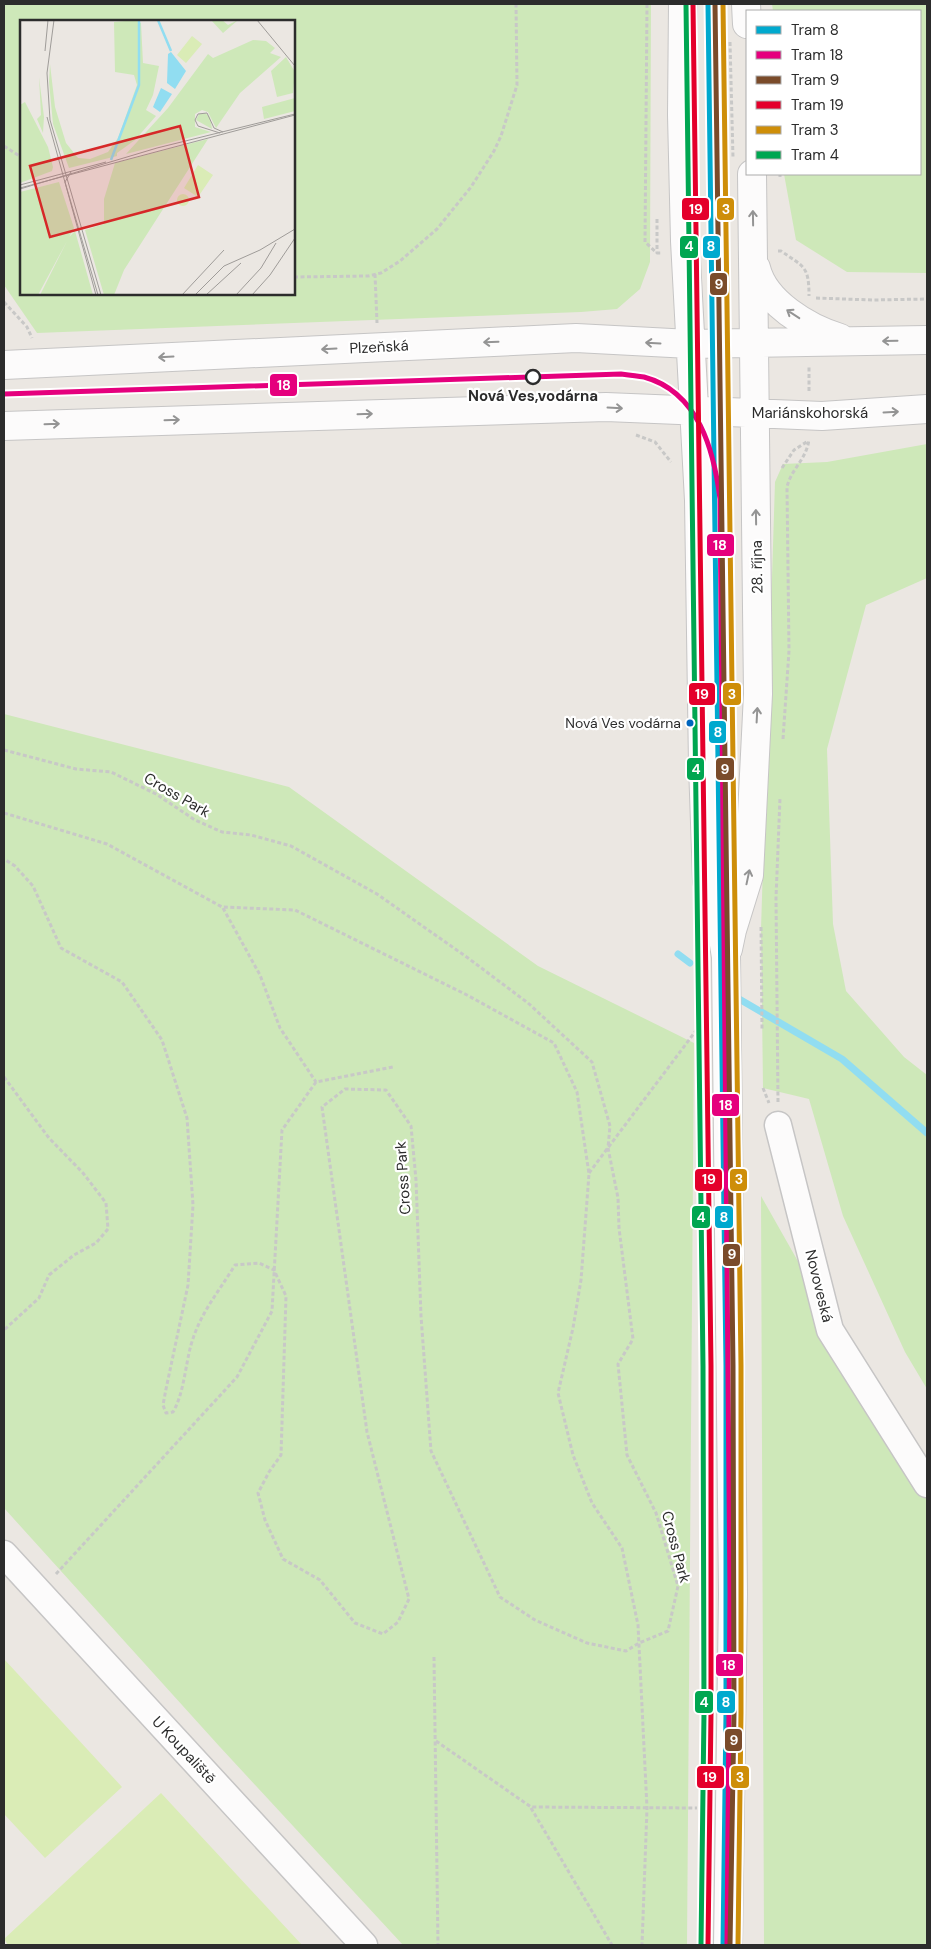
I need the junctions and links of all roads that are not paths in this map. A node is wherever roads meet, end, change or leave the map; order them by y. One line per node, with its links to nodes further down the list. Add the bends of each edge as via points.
1 (683, 4): 8 (main road, 28. října, via 682,115)
2 (746, 4): 3 (main road)
3 (739, 28)
4 (743, 170): 5 (main road, 28. října, one-way to 4)
5 (754, 257): 7 (main road, one-way to 5, via 812,327 777,303 763,287); 9 (main road, 28. října)
6 (927, 340): 7 (main road, one-way to 7)
7 (852, 342): 9 (main road)
8 (690, 344): 9 (main road, Plzeňská); 10 (main road, Plzeňská, one-way to 10, via 576,338); 12 (main road, 28. října)
9 (755, 344): 13 (main road, 28. října)
10 (4, 365)
11 (927, 410): 13 (main road, Mariánskohorská, one-way to 11, via 822,416)
12 (693, 411): 13 (main road, Mariánskohorská); 14 (main road, one-way to 12, via 606,407); 15 (main road, 28. října, via 699,500 707,881 721,926)
13 (755, 413): 15 (main road, 28. října, one-way to 13, via 749,875 758,694)
14 (4, 426)
15 (726, 958): 20 (main road, 28. října, via 715,1018 733,1584)
16 (778, 1125): 17 (street, Novoveská, via 830,1330)
17 (927, 1484)
18 (4, 1554): 19 (street, U Koupaliště)
19 (364, 1945)
20 (728, 1945)

